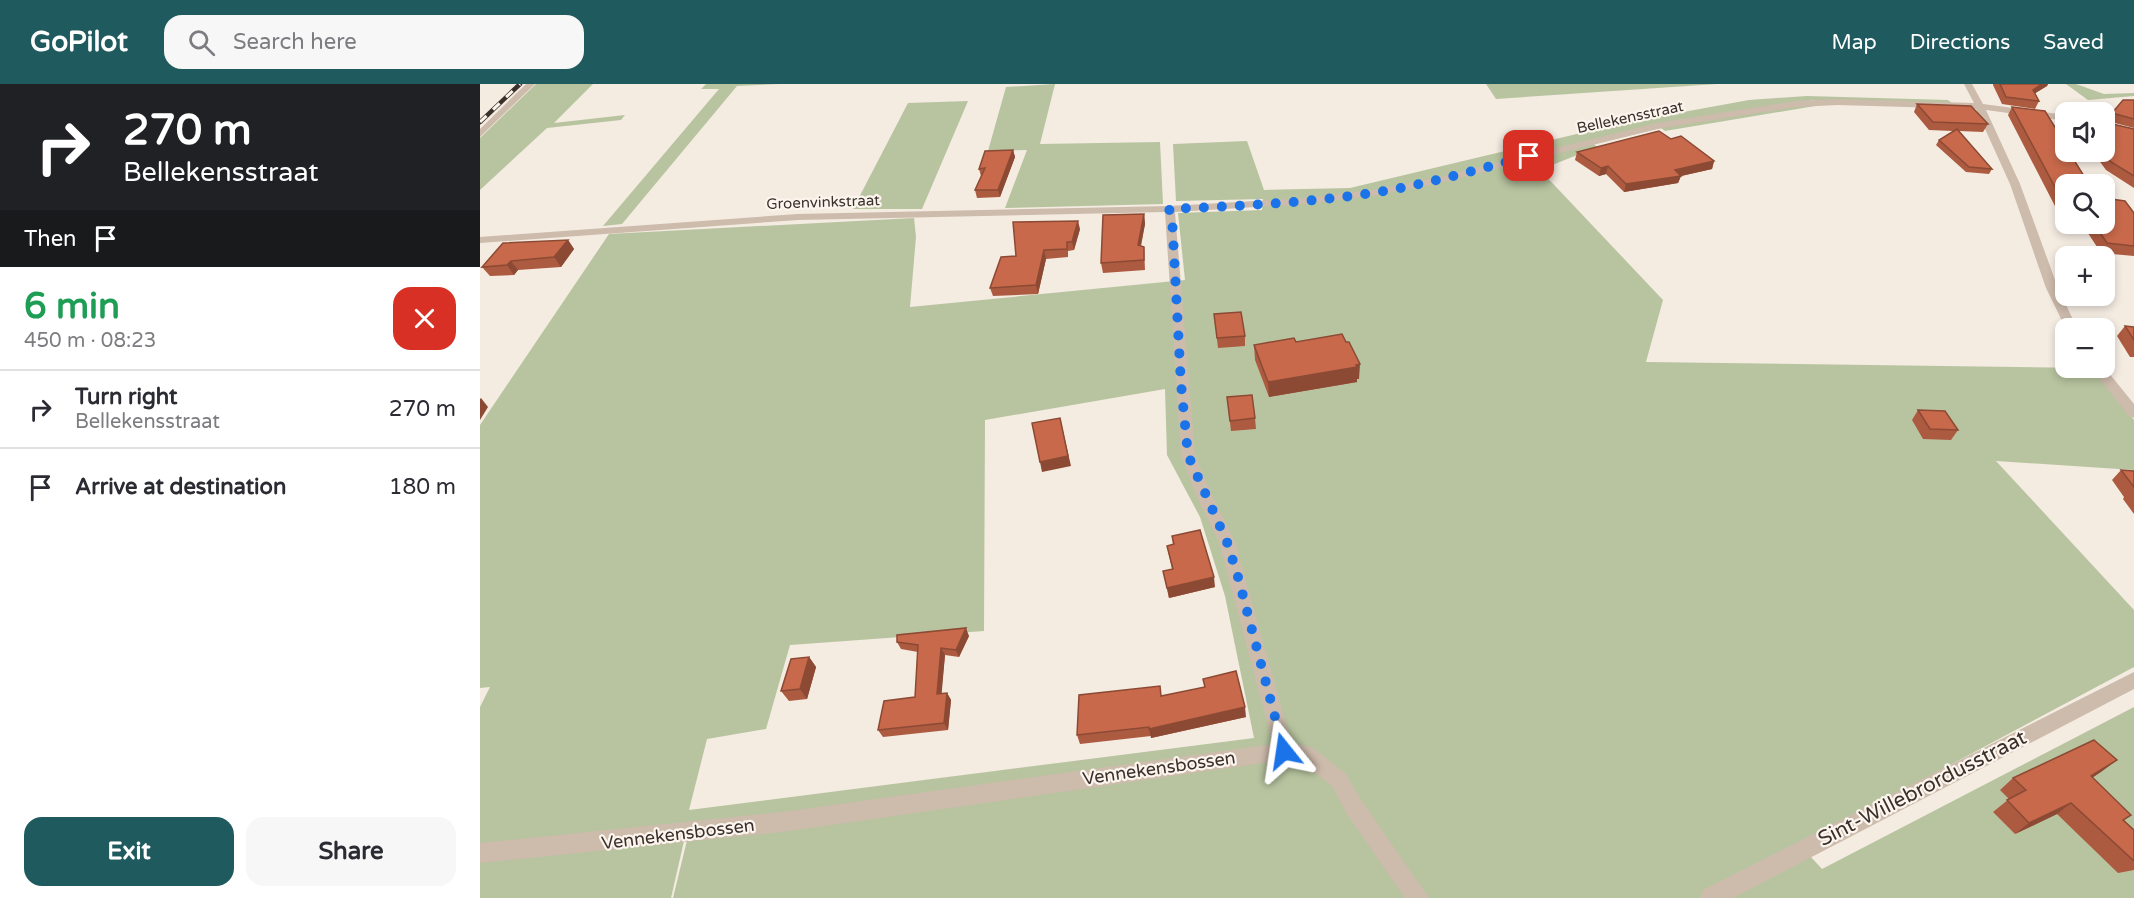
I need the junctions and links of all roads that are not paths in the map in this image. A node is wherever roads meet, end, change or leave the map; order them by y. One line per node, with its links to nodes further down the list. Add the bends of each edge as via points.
1 (531, 84): 5 (street)
2 (1968, 84): 3 (street)
3 (1980, 106): 4 (street, Bellekensstraat); 6 (street, Bellekensstraat, via 1845,102 1773,106 1626,132 1378,192 1272,204); 8 (street, via 2028,216 2047,279)
4 (2055, 116)
5 (480, 134)
6 (1169, 209): 7 (street, Groenvinkstraat, via 798,217); 12 (street, via 1188,455 1230,552)
7 (480, 240)
8 (2065, 318)
9 (2106, 378): 10 (street)
10 (2134, 413)
11 (2134, 680): 15 (street, Sint-Willebrordusstraat)
12 (1284, 751): 13 (street, Vennekensbossen, via 768,824); 14 (street, via 1306,754 1339,780)
13 (480, 853)
14 (1418, 898)
15 (1711, 898)

